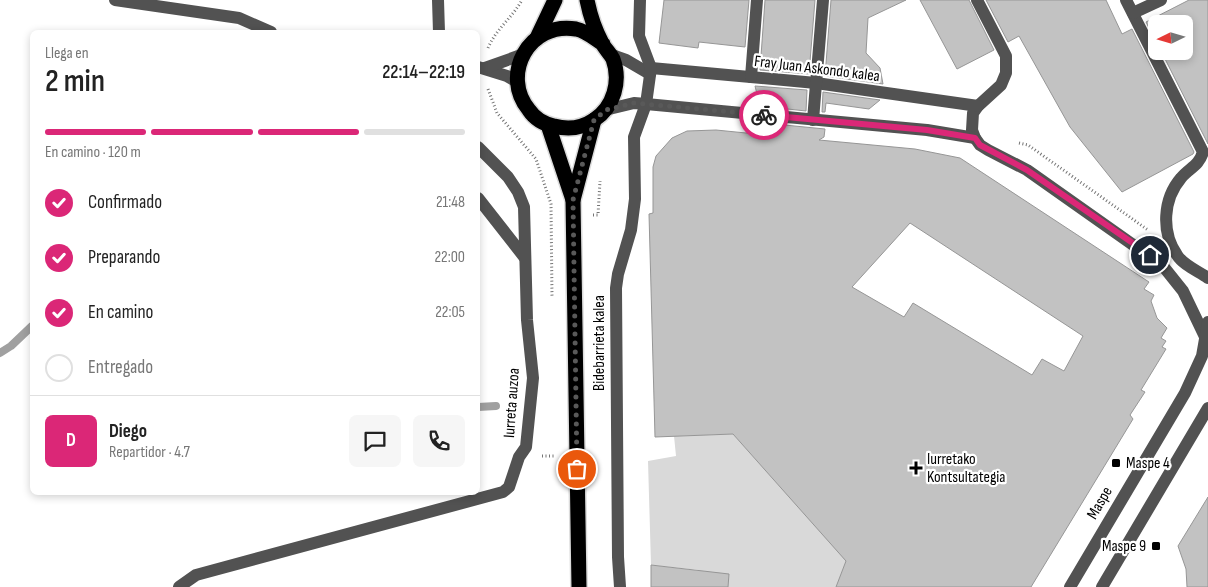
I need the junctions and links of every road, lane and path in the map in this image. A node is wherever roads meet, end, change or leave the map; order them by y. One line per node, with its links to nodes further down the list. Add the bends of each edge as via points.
1 (116, 0): 13 (street, via 239,18)
2 (438, 0): 14 (street)
3 (522, 0): 17 (path, via 493,36)
4 (555, 0): 15 (highway)
5 (587, 0): 16 (highway)
6 (640, 0): 20 (street, via 640,36)
7 (757, 0): 21 (street)
8 (823, 0): 23 (street)
9 (977, 0): 26 (street, via 1006,56 1006,73 1001,85)
10 (1126, 0): 12 (street)
11 (1161, 0): 12 (street)
12 (1133, 13): 32 (street)
13 (266, 30)
14 (439, 30)
15 (537, 38): 16 (highway, via 563,29 576,30 589,34); 18 (highway)
16 (606, 49): 20 (street); 27 (highway, via 616,75 615,89)
17 (487, 51)
18 (524, 54): 19 (street); 22 (highway)
19 (481, 68): 22 (street)
20 (650, 71): 21 (street, Fray Juan Askondo kalea); 25 (street, Bidebarrieta kalea)
21 (751, 77): 23 (street, Fray Juan Askondo kalea)
22 (517, 82): 29 (highway, via 524,104 534,117)
23 (816, 84): 26 (street, Fray Juan Askondo kalea); 28 (street)
24 (487, 85): 37 (path, via 497,113 536,159)
25 (646, 104): 27 (street, via 634,103); 28 (street); 45 (street, Bidebarrieta kalea, via 634,137 635,199 631,230 616,288)
26 (978, 106): 30 (street, via 971,122)
27 (600, 115): 29 (highway, via 580,127 564,129); 34 (highway)
28 (813, 120): 30 (street, via 927,130)
29 (548, 125): 34 (highway)
30 (975, 138): 41 (street, via 980,145 1027,170 1163,266 1183,291)
31 (480, 149): 38 (street, via 518,192 524,207)
32 (1206, 151): 39 (street, via 1170,193 1166,216 1170,241 1177,256)
33 (601, 174): 36 (path)
34 (573, 200): 44 (highway, Bidebarrieta kalea)
35 (480, 201): 38 (street)
36 (598, 215)
37 (551, 217)
38 (524, 258): 43 (street, Iurreta auzoa, via 533,378 526,447 519,457 509,488 196,575)
39 (1208, 278)
40 (1208, 322): 41 (street, Maspe)
41 (1206, 339): 46 (street, Maspe, via 1185,393)
42 (1208, 408): 47 (street)
43 (179, 587)
44 (579, 587)
45 (620, 587)
46 (1070, 587)
47 (1102, 587)

